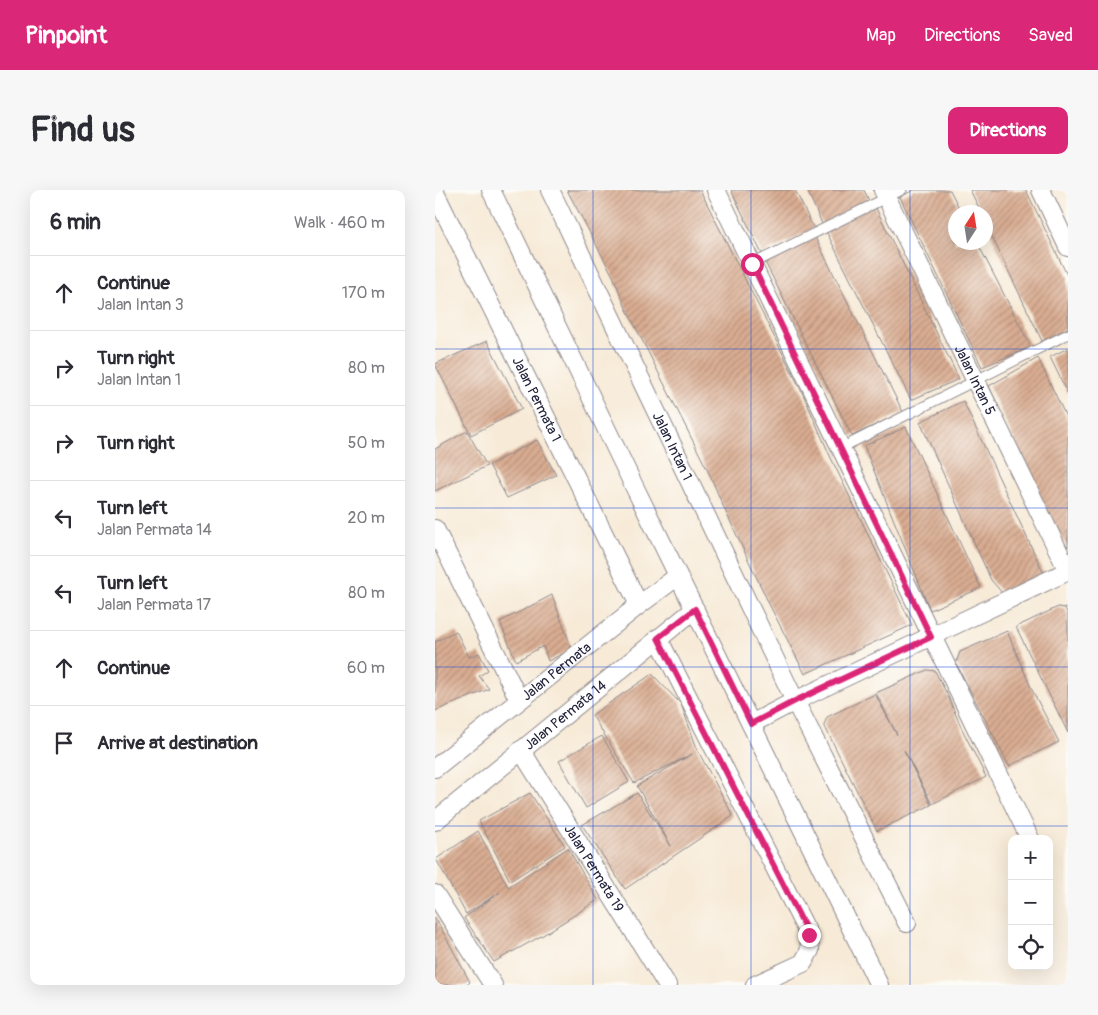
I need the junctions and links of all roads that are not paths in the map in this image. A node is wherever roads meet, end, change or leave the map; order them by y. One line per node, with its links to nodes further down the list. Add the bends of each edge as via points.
1 (491, 190): 14 (street)
2 (550, 190): 20 (street, Jalan Intan 1)
3 (716, 190): 8 (street)
4 (1041, 190): 7 (street)
5 (890, 192): 8 (lane); 10 (street, Jalan Intan 5)
6 (435, 193): 15 (street, Jalan Permata 1)
7 (1068, 247)
8 (752, 264): 11 (street)
9 (1068, 334): 10 (lane)
10 (975, 380): 11 (lane); 13 (street, Jalan Intan 5)
11 (841, 448): 17 (street)
12 (435, 529): 19 (street)
13 (1068, 571): 17 (street)
14 (678, 576): 15 (street, Jalan Permata); 16 (street)
15 (639, 605): 19 (street, Jalan Permata)
16 (695, 609): 18 (street, Jalan Permata 14); 21 (street)
17 (931, 637): 20 (street); 25 (street)
18 (658, 638): 22 (street, Jalan Permata 14); 30 (street, via 809,935 810,950 803,963)
19 (519, 700): 23 (street, Jalan Permata)
20 (795, 701): 21 (street); 27 (street, Jalan Intan 1)
21 (751, 724): 31 (street)
22 (521, 750): 24 (street, Jalan Permata 14); 29 (street, Jalan Permata 19)
23 (435, 768)
24 (435, 821)
25 (1028, 835)
26 (435, 894): 28 (street)
27 (907, 923)
28 (493, 985)
29 (667, 985)
30 (755, 985)
31 (879, 985)

